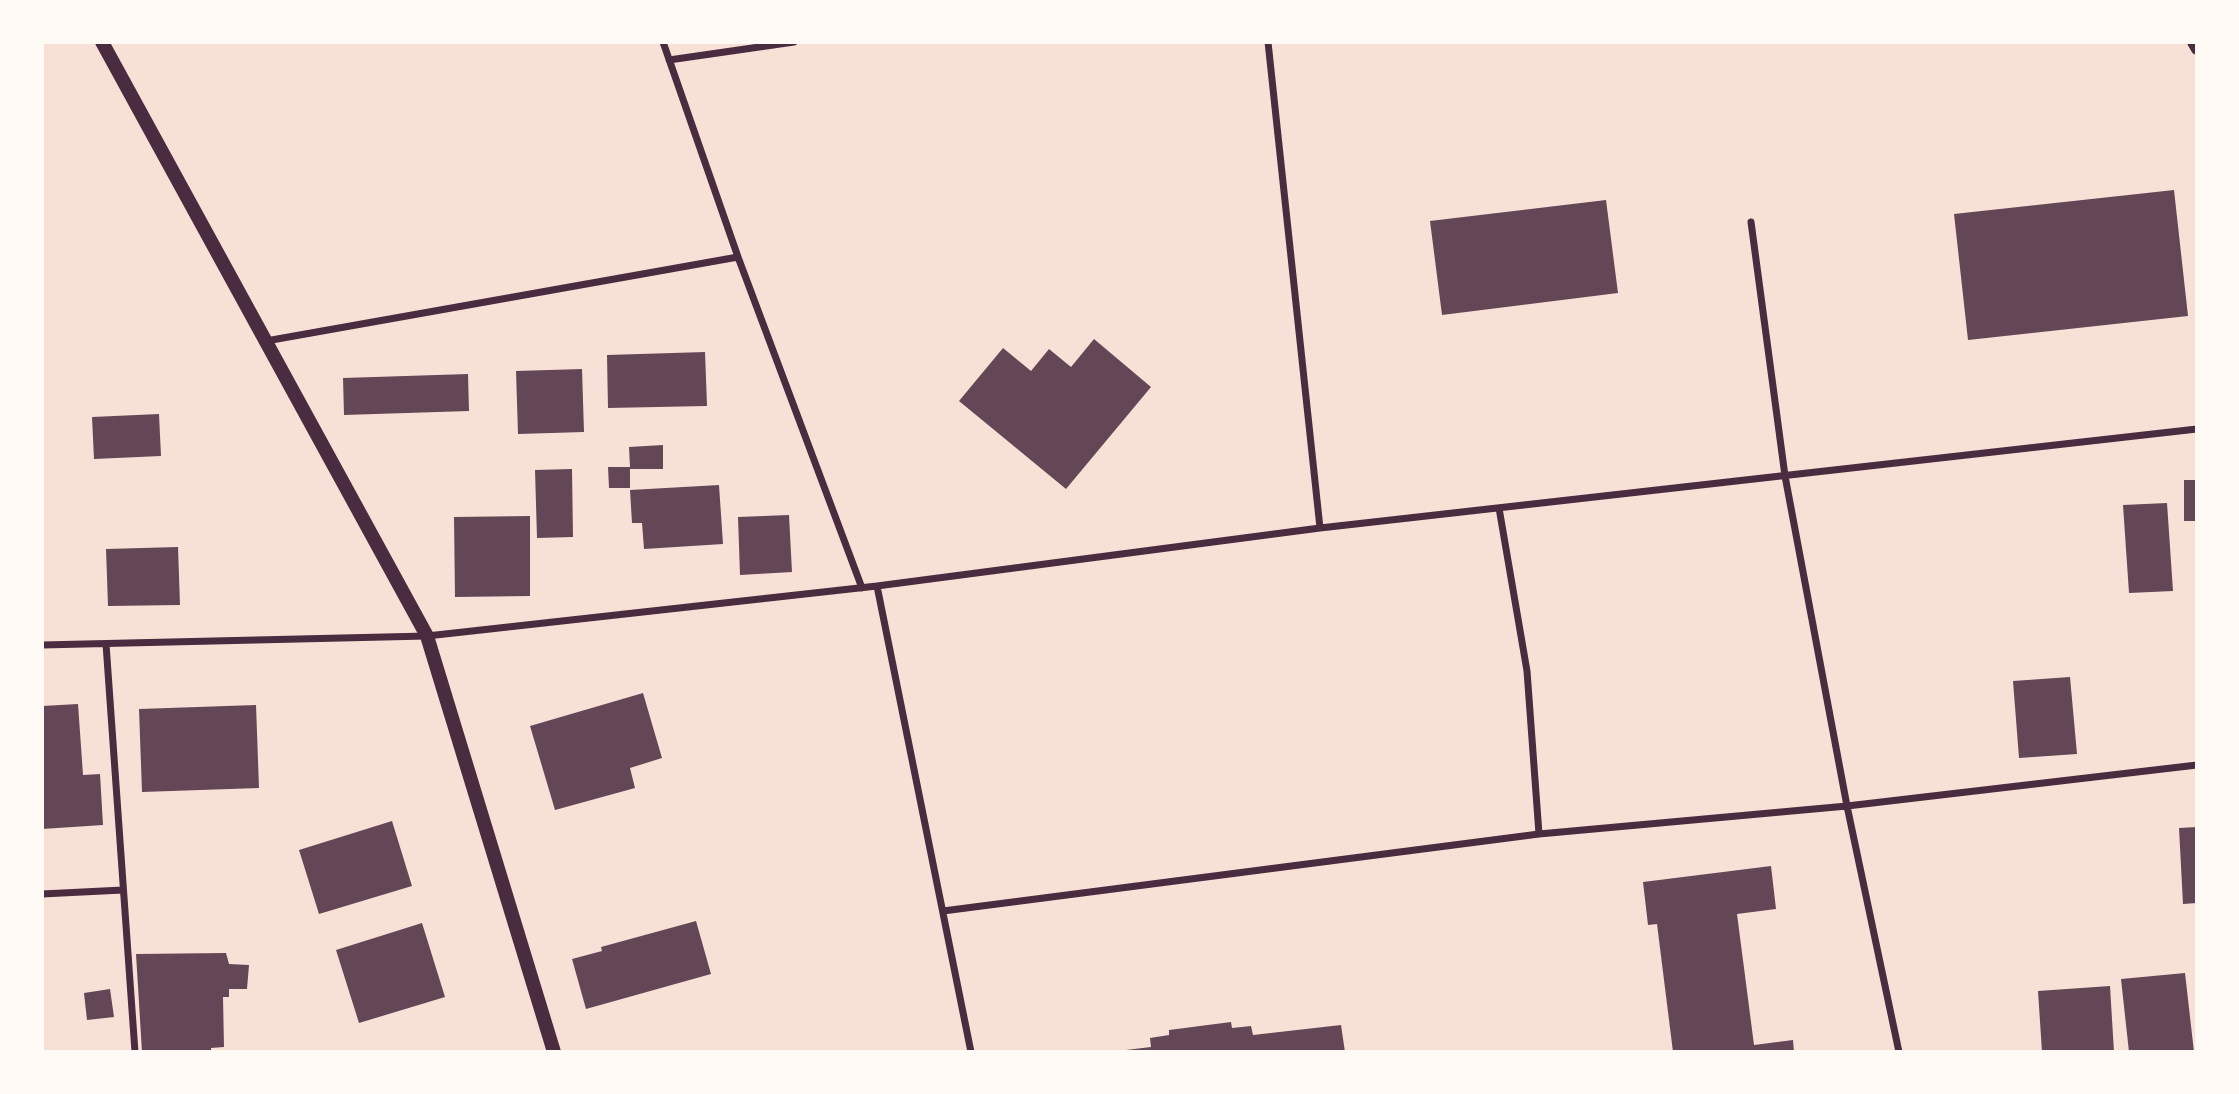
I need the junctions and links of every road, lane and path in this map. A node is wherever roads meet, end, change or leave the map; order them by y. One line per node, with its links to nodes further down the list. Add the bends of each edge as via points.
1 (102, 42): 10 (main road)
2 (663, 42): 7 (street)
3 (794, 42): 7 (street)
4 (1268, 42): 14 (street)
5 (2193, 42): 6 (street)
6 (2197, 49)
7 (669, 60): 9 (street)
8 (1751, 222): 12 (street)
9 (737, 257): 10 (street); 16 (street)
10 (265, 341): 17 (main road)
11 (2197, 429): 12 (street)
12 (1785, 476): 13 (street); 21 (street)
13 (1499, 508): 14 (street); 22 (street, via 1527,671)
14 (1320, 528): 15 (street)
15 (877, 586): 16 (street); 25 (street)
16 (862, 588): 17 (street)
17 (427, 636): 18 (street); 27 (main road)
18 (106, 644): 19 (street); 23 (street)
19 (42, 645)
20 (2197, 765): 21 (street)
21 (1847, 806): 22 (street); 29 (street)
22 (1539, 834): 25 (street)
23 (123, 890): 24 (street); 26 (street)
24 (42, 894)
25 (943, 911): 28 (street)
26 (135, 1052)
27 (554, 1052)
28 (971, 1052)
29 (1899, 1052)

